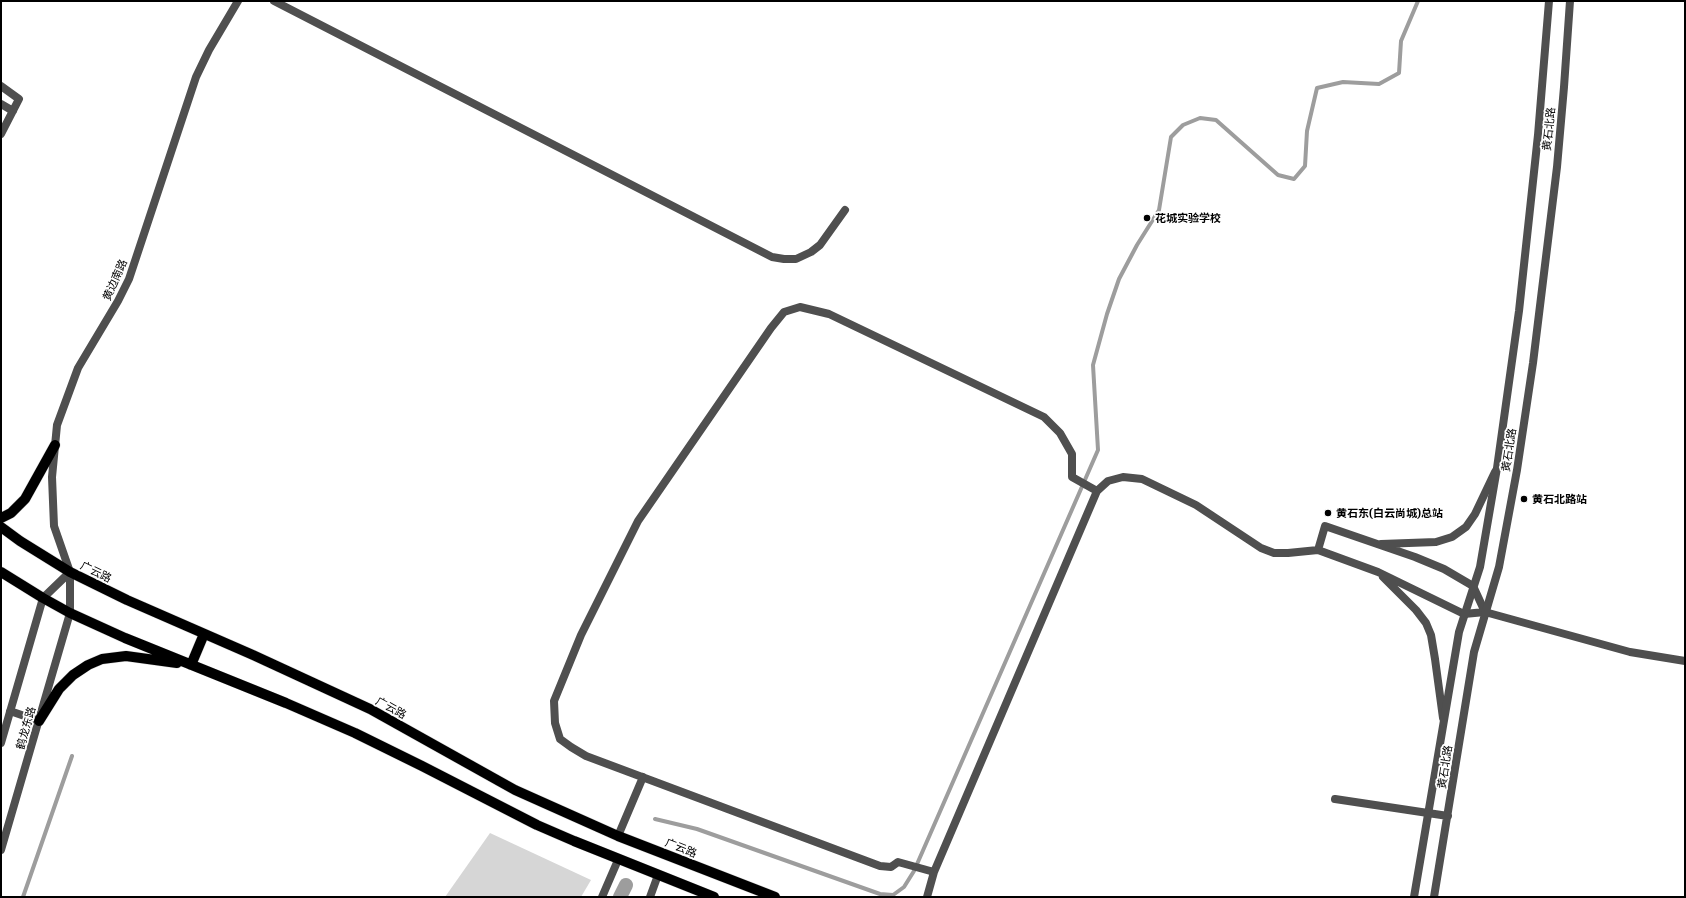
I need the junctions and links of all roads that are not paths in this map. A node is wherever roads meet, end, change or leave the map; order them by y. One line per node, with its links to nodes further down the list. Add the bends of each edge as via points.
1 (238, 1): 10 (street, 黄边南路, via 196,77 129,279 78,368 57,425)
2 (274, 1): 9 (street, via 772,257 796,259 810,252 820,245)
3 (1549, 1): 11 (street, 黄石北路, via 1520,311)
4 (1570, 1): 22 (street, 黄石北路, via 1557,167 1533,363 1509,522 1500,567)
5 (1, 86): 7 (street, via 19,99)
6 (1, 104): 7 (street)
7 (12, 111): 8 (street)
8 (1, 134)
9 (845, 210)
10 (55, 445): 13 (main road, via 25,499 11,513); 18 (street, 黄边南路, via 52,477 54,526)
11 (1497, 468): 15 (street, via 1475,514 1466,527 1452,537 1436,542); 20 (street, 黄石北路, via 1480,567)
12 (1097, 490): 16 (street, via 1108,481 1123,477 1142,479 1196,505 1261,548 1274,553); 32 (street, via 1072,477 1072,454 1060,433 1044,417 828,314 800,307 784,312 638,521 581,635 554,701 555,723 560,739 586,756); 39 (street)
13 (1, 518)
14 (1, 527): 18 (main road, 广云路)
15 (1377, 544): 16 (street, via 1325,526); 20 (street, via 1430,563)
16 (1318, 550): 19 (street)
17 (1, 572): 21 (main road)
18 (70, 572): 21 (street, 鹤龙东路); 23 (street, 鹤龙东路); 25 (main road, 广云路)
19 (1378, 572): 24 (street); 30 (street, via 1426,622 1435,659)
20 (1474, 586): 22 (street); 24 (street, 黄石北路)
21 (43, 598): 23 (main road); 28 (street, 鹤龙东路)
22 (1485, 612): 24 (street); 26 (street, via 1630,652); 35 (street, 黄石北路, via 1474,652)
23 (70, 613): 27 (main road); 29 (street, 鹤龙东路)
24 (1464, 614): 30 (street, 黄石北路)
25 (204, 634): 27 (main road); 36 (main road, 广云路, via 358,704 515,790)
26 (1685, 661)
27 (191, 665): 29 (main road, via 126,656 102,658 73,675 59,689); 38 (main road, via 348,730 537,825)
28 (10, 711): 29 (street); 31 (street, 鹤龙东路)
29 (40, 721): 37 (street, 鹤龙东路)
30 (1444, 721): 34 (street, 黄石北路)
31 (1, 743)
32 (643, 777): 36 (street); 39 (street, via 880,866 891,867 898,862)
33 (1335, 799): 34 (street)
34 (1428, 813): 35 (street); 46 (street, 黄石北路)
35 (1448, 816): 47 (street, 黄石北路)
36 (618, 836): 44 (main road, 广云路)
37 (1, 850)
38 (618, 860): 40 (main road); 41 (street)
39 (934, 872): 45 (street)
40 (658, 875): 42 (street); 43 (main road)
41 (602, 897)
42 (650, 897)
43 (714, 897)
44 (775, 897)
45 (926, 897)
46 (1414, 897)
47 (1434, 897)

